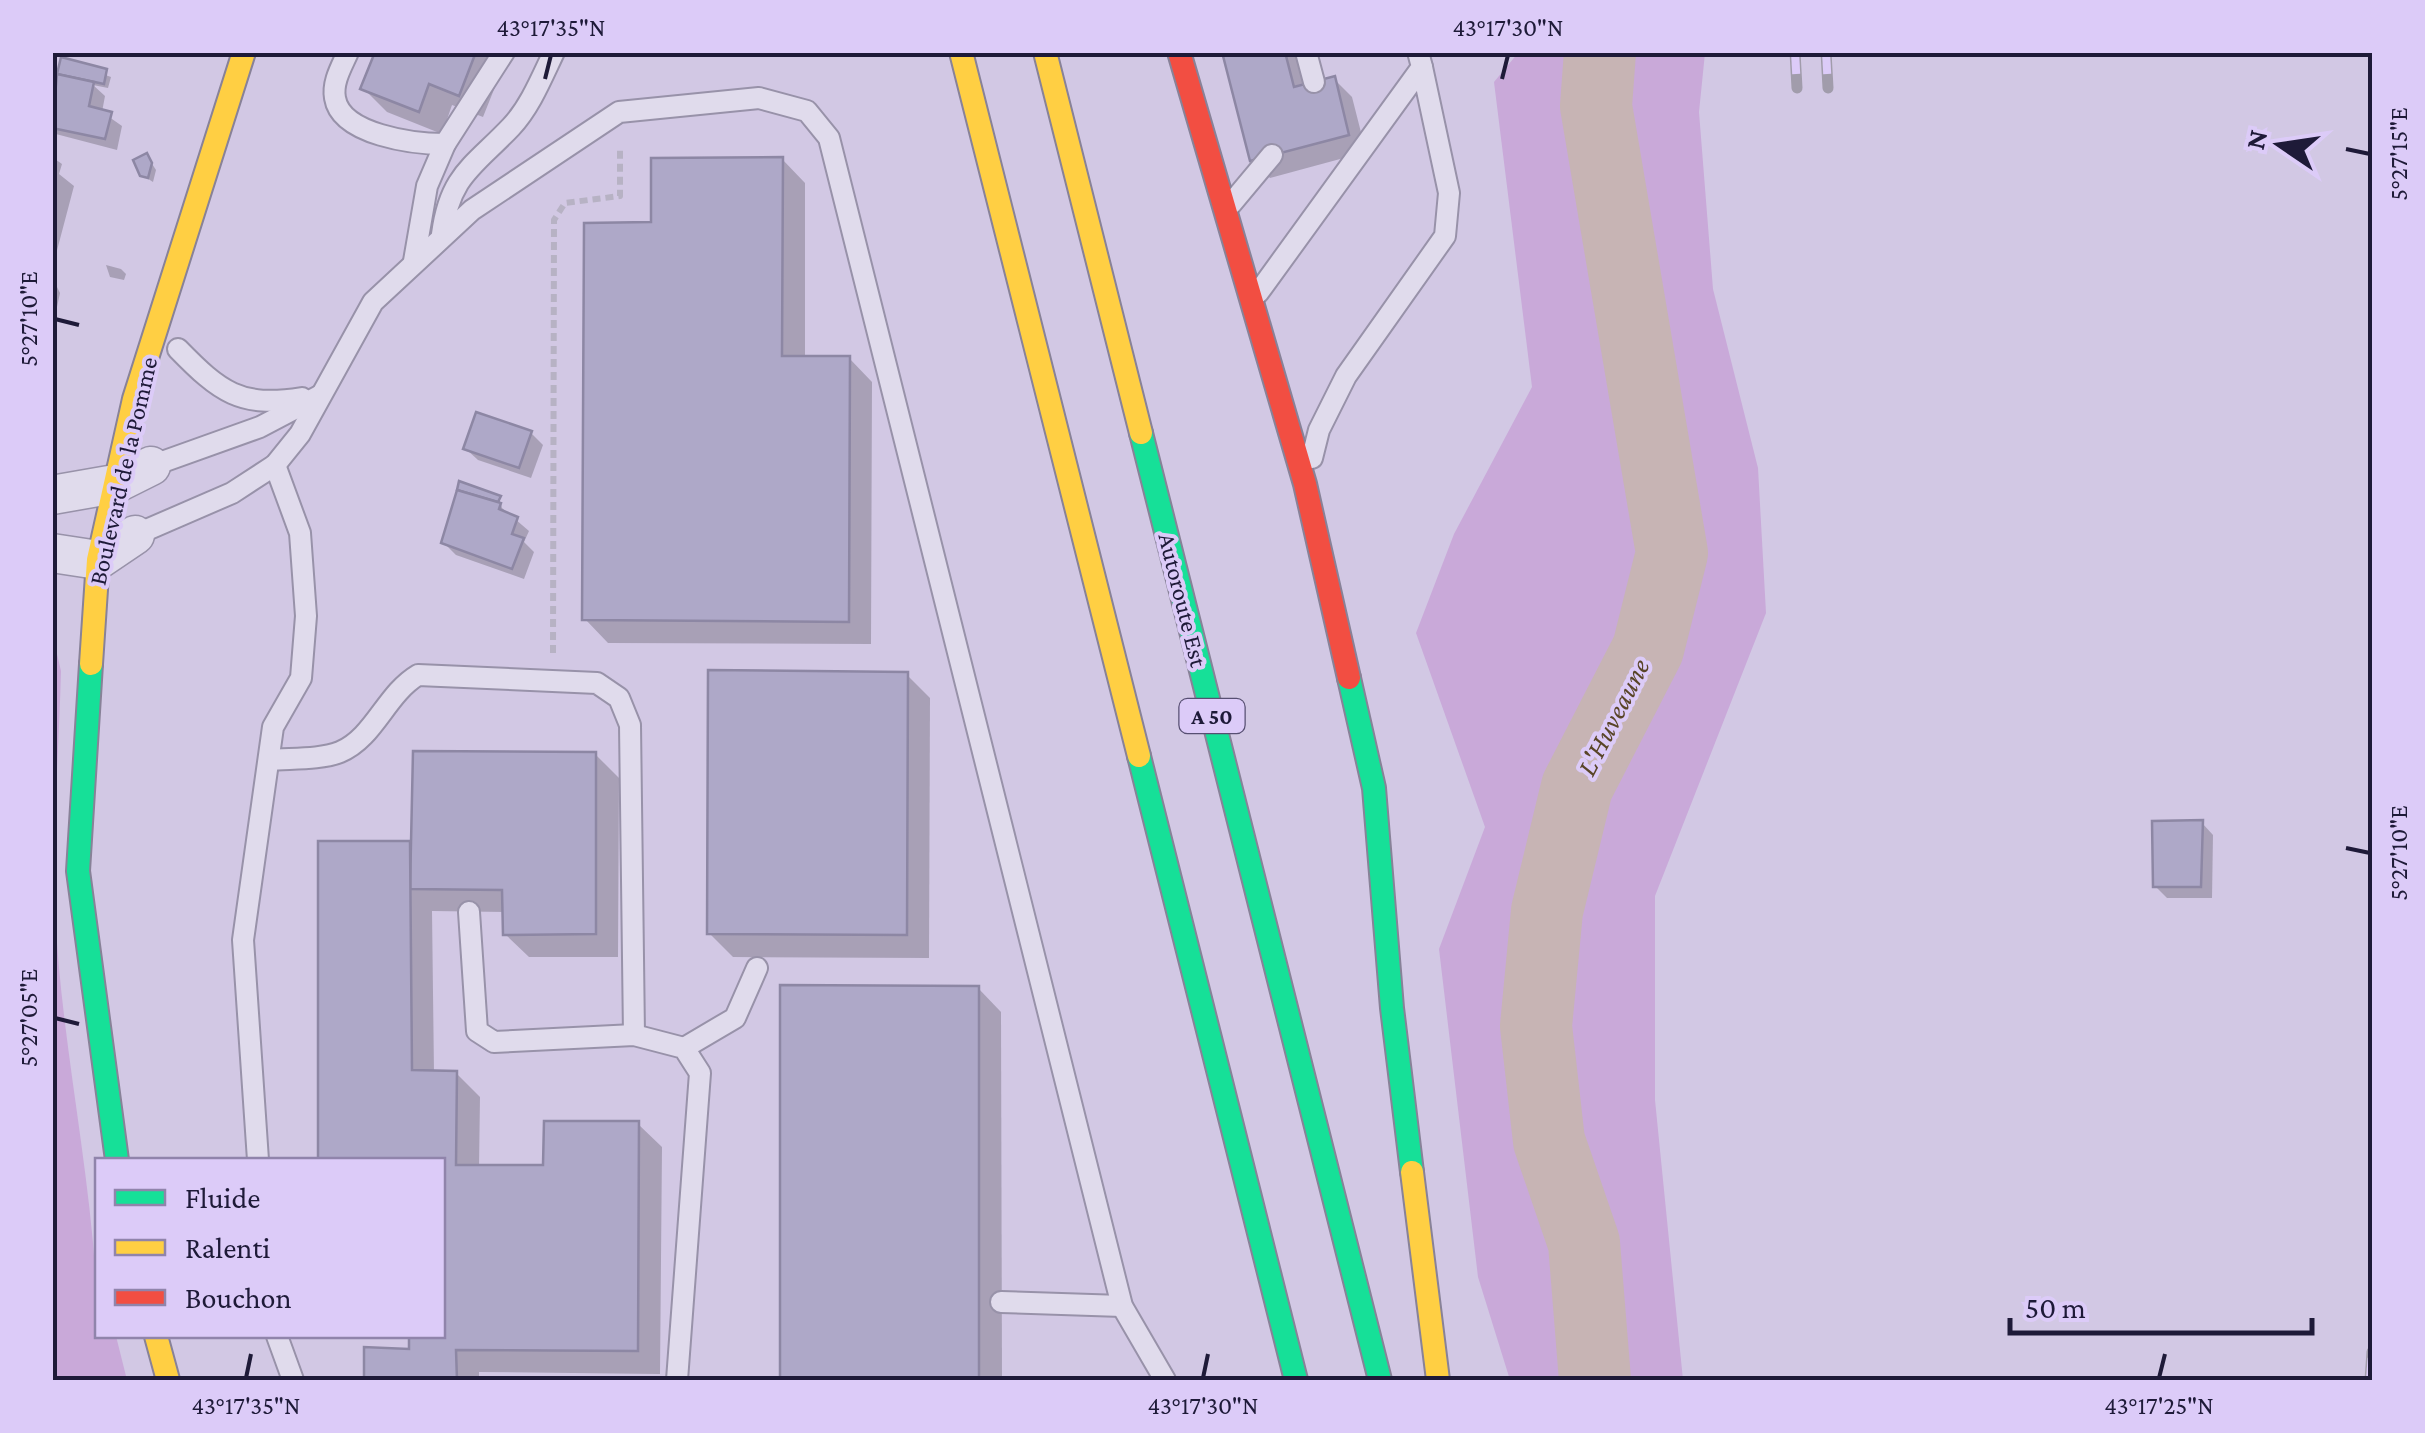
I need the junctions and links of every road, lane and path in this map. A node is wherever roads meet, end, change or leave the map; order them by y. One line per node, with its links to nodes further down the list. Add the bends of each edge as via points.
1 (244, 52): 12 (main road, Boulevard de la Pomme)
2 (348, 52): 13 (lane, via 334,86 344,118 406,144)
3 (504, 52): 13 (lane)
4 (554, 52): 16 (lane, via 512,126 460,175 446,202)
5 (961, 52): 47 (main road)
6 (1045, 52): 48 (main road, Autoroute Est / A 50)
7 (1179, 52): 15 (main road)
8 (1306, 52): 10 (lane)
9 (1420, 60): 18 (lane); 25 (lane, via 1449,193 1445,236 1346,376 1319,430)
10 (1314, 82)
11 (620, 112): 16 (lane); 29 (path, via 620,196 565,202 554,220); 40 (lane, via 759,98 807,110 829,138)
12 (219, 120): 19 (main road, Boulevard de la Pomme); 24 (main road, Boulevard de la Pomme, via 134,398)
13 (445, 144): 17 (lane, via 427,186)
14 (1272, 155): 15 (lane)
15 (1226, 209): 18 (main road)
16 (442, 234): 17 (lane)
17 (414, 261): 21 (lane, via 373,302)
18 (1254, 299): 25 (main road)
19 (178, 349): 20 (main road, Boulevard de la Pomme); 21 (lane, via 234,396 266,404)
20 (170, 382)
21 (319, 396): 22 (lane, via 260,426); 23 (lane)
22 (155, 450): 24 (street); 28 (main road, Boulevard de la Pomme)
23 (275, 465): 28 (lane); 30 (lane, via 300,534 306,616 301,678 273,727)
24 (115, 484): 26 (street); 28 (main road, Boulevard de la Pomme)
25 (1304, 484): 49 (main road, via 1374,788 1392,1008)
26 (52, 495)
27 (52, 553): 28 (street)
28 (121, 554): 34 (main road, Boulevard de la Pomme, via 78,871)
29 (553, 679): 30 (lane, via 418,676 338,754); 35 (lane, via 597,683 618,698 630,725)
30 (269, 760): 38 (lane, via 243,940)
31 (108, 901): 34 (main road, Boulevard de la Pomme)
32 (469, 912): 35 (lane, via 477,1031 494,1042)
33 (758, 968): 36 (lane, via 735,1018)
34 (100, 1010): 37 (main road, Boulevard de la Pomme)
35 (634, 1036): 36 (lane)
36 (684, 1048): 45 (lane, via 700,1073)
37 (118, 1158)
38 (258, 1158)
39 (1001, 1302): 40 (lane)
40 (1122, 1306): 46 (lane)
41 (157, 1338): 43 (main road)
42 (278, 1338): 44 (lane)
43 (168, 1380)
44 (293, 1380)
45 (677, 1380)
46 (1165, 1380)
47 (1296, 1380)
48 (1380, 1380)
49 (1438, 1380)

